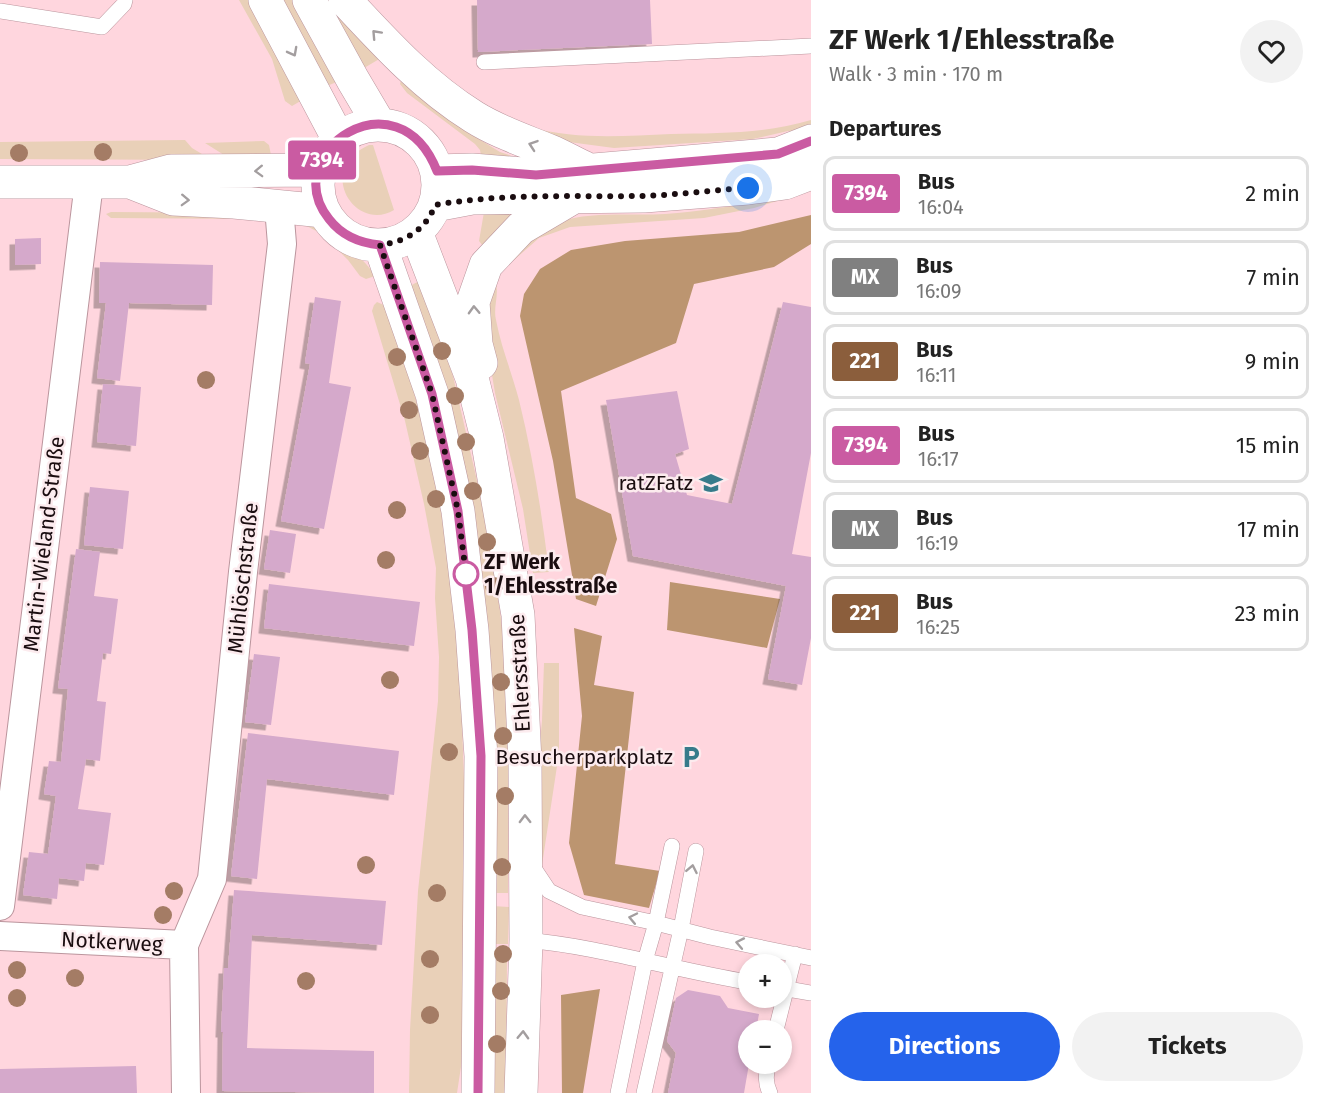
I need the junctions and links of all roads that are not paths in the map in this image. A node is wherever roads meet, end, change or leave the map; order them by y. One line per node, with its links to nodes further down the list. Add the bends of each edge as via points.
1 (125, 0): 5 (lane, via 102,27)
2 (265, 0): 9 (street, one-way to 9)
3 (309, 0): 8 (street)
4 (345, 0): 16 (street, one-way to 4, via 551,151 510,137 459,106 401,61)
5 (0, 11)
6 (811, 46): 7 (lane)
7 (484, 62)
8 (380, 124): 9 (street, via 368,124); 12 (street, via 395,126 418,139)
9 (338, 138): 11 (street)
10 (811, 141): 16 (street, via 778,154)
11 (317, 170): 15 (street, one-way to 15, via 171,171); 20 (street)
12 (437, 171): 16 (street, via 472,170); 18 (street, via 439,189)
13 (811, 173): 16 (street, via 785,183 644,196)
14 (0, 182): 17 (street)
15 (130, 182): 17 (street); 19 (street, one-way to 19, via 173,200)
16 (582, 182): 18 (street); 23 (street, one-way to 16, via 518,530 476,344 473,302 486,265 521,228)
17 (89, 183): 27 (street, Martin-Wieland-Straße)
18 (435, 205): 21 (street, via 424,226)
19 (279, 207): 20 (street); 32 (street, Mühlöschstraße, via 282,244 241,584 212,879)
20 (323, 211): 22 (street, via 338,231 363,244)
21 (416, 232): 22 (street); 23 (street, Ehlersstraße, via 472,378 487,438)
22 (380, 245): 43 (street, Ehlersstraße, via 432,394 458,511 472,630 481,756)
23 (519, 615): 26 (street, Ehlersstraße, one-way to 23)
24 (672, 846): 28 (lane)
25 (696, 851): 29 (lane, one-way to 25)
26 (526, 857): 28 (lane, one-way to 26, via 582,907 549,891); 31 (street, Ehlersstraße)
27 (0, 906)
28 (656, 923): 29 (lane); 35 (lane)
29 (681, 929): 33 (lane, one-way to 29); 37 (lane)
30 (0, 936): 32 (street, Notkerweg)
31 (526, 940): 35 (lane); 44 (street, Ehlersstraße, one-way to 31)
32 (184, 945): 42 (street, Notkerweg)
33 (795, 954): 34 (lane); 36 (lane)
34 (811, 958)
35 (645, 961): 37 (lane); 45 (lane)
36 (792, 963)
37 (671, 968): 38 (lane); 46 (lane)
38 (738, 980)
39 (792, 989): 40 (lane)
40 (811, 993)
41 (766, 1074): 47 (lane)
42 (186, 1093)
43 (478, 1093)
44 (521, 1093)
45 (618, 1093)
46 (644, 1093)
47 (770, 1093)

